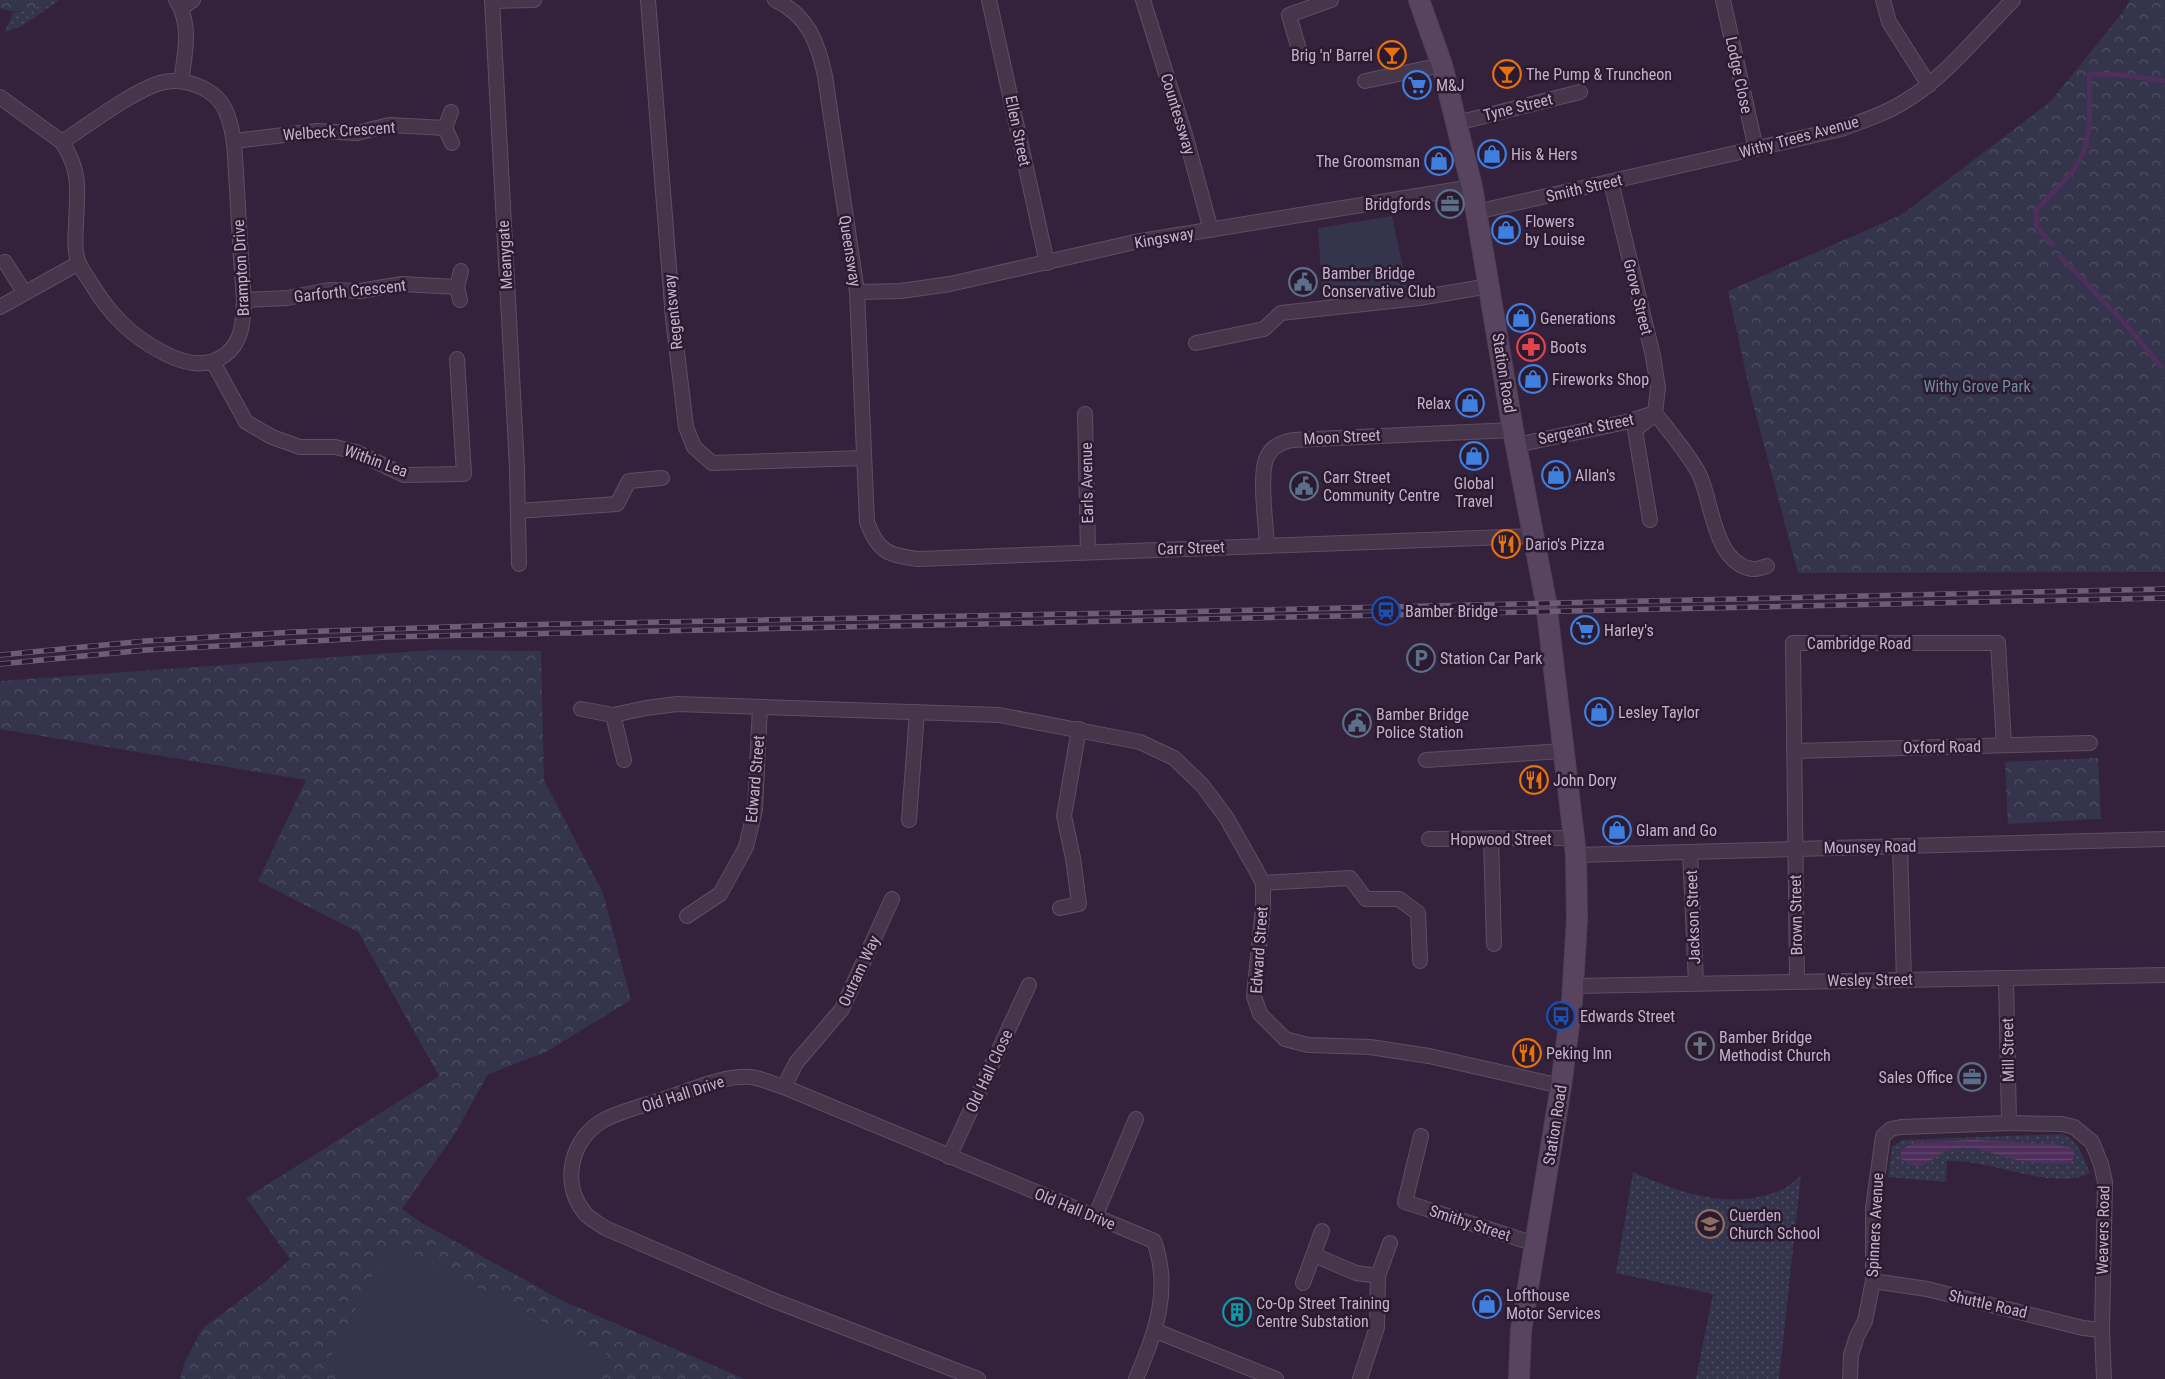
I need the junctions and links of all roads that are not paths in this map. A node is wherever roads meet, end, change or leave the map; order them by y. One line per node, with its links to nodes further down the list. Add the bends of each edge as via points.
1 (534, 0): 11 (street)
2 (648, 0): 47 (street, Regentsway, via 673,320 686,427 694,447 712,463)
3 (775, 0): 38 (street, Queensway, via 787,5 803,19 818,46)
4 (989, 0): 33 (street, Ellen Street)
5 (1143, 0): 31 (street, Countessway)
6 (1331, 0): 13 (street, via 1289,14)
7 (1419, 0): 14 (main road, Station Road)
8 (1723, 0): 26 (street, Lodge Close)
9 (1883, 0): 17 (street, via 1889,22)
10 (2013, 0): 17 (street, Withy Trees Avenue)
11 (492, 1): 49 (street, Meanygate)
12 (184, 3): 16 (street, via 187,44)
13 (1300, 53)
14 (1442, 65): 15 (street); 21 (main road, Station Road)
15 (1365, 80)
16 (181, 81): 23 (street, Brampton Drive, via 198,86 217,98 227,113); 24 (street, Brampton Drive, via 161,83 142,90)
17 (1929, 85): 26 (street, Withy Trees Avenue, via 1870,119)
18 (1580, 92): 21 (street, Tyne Street)
19 (0, 97): 24 (street)
20 (451, 112): 22 (street)
21 (1456, 123): 29 (main road, Station Road)
22 (445, 128): 23 (street, Welbeck Crescent, via 389,125 357,133 317,131); 25 (street)
23 (234, 141): 39 (street, Brampton Drive)
24 (62, 142): 34 (street, via 78,174 76,227)
25 (452, 143)
26 (1756, 150): 27 (street, Withy Trees Avenue)
27 (1692, 164): 28 (street, Smith Street)
28 (1612, 182): 30 (street, Smith Street); 44 (street, Grove Street, via 1653,356 1658,388)
29 (1472, 187): 30 (main road, Station Road); 31 (street, Kingsway)
30 (1476, 212): 36 (main road, Station Road)
31 (1211, 230): 33 (street, Kingsway, via 1135,242)
32 (5, 262): 37 (street)
33 (1047, 262): 38 (street, Kingsway, via 950,284 901,291)
34 (79, 263): 37 (street); 43 (street, via 105,307 140,340 189,363)
35 (461, 271): 39 (street, Garforth Crescent, via 458,294 402,284 360,291 329,290 287,298)
36 (1489, 286): 41 (street, via 1419,298 1281,313 1264,329); 46 (main road, Station Road)
37 (24, 292): 40 (street)
38 (857, 292): 47 (street, Queensway)
39 (244, 300): 43 (street, Brampton Drive, via 243,326 238,340 226,354)
40 (0, 307)
41 (1196, 343)
42 (457, 358): 43 (street, Within Lea, via 464,474 404,475 356,452 334,447 300,447 272,437 246,422)
43 (213, 362)
44 (1655, 413): 46 (street, Sergeant Street, via 1626,422); 50 (street, via 1635,430); 56 (street, via 1700,476 1716,531 1726,551 1752,569)
45 (1085, 414): 54 (street, Earls Avenue)
46 (1514, 437): 52 (main road, Station Road); 53 (street, Moon Street, via 1280,442 1267,456 1263,479)
47 (864, 458): 51 (street, Queensway)
48 (662, 478): 49 (street, via 629,482 618,504)
49 (518, 511): 55 (street, Meanygate)
50 (1650, 520)
51 (867, 522): 54 (street, Carr Street, via 880,548 896,556 918,559)
52 (1534, 536): 53 (street, Carr Street); 64 (main road, Station Road, via 1549,622)
53 (1268, 544): 54 (street, Carr Street)
54 (1088, 552)
55 (520, 564)
56 (1767, 566)
57 (760, 706): 59 (street, Edward Street); 60 (street, Edward Street, via 678,704); 79 (street, Edward Street, via 755,810 746,847 720,894)
58 (581, 709): 60 (street, Edward Street)
59 (917, 712): 61 (street, Edward Street, via 999,716); 68 (street)
60 (613, 715): 66 (street)
61 (1079, 729): 76 (street, Edward Street, via 1140,742 1174,758 1202,785 1226,817); 78 (street, via 1064,816 1079,904)
62 (2090, 743): 63 (street, Oxford Road)
63 (2004, 746): 65 (street, Oxford Road); 65 (street, Cambridge Road, via 1998,643 1793,643)
64 (1563, 751): 67 (street); 72 (main road, Station Road)
65 (1794, 751): 74 (street, Cambridge Road)
66 (624, 760)
67 (1426, 760)
68 (909, 820)
69 (1490, 838): 70 (street, Hopwood Street); 72 (street, Hopwood Street); 80 (street)
70 (1429, 839)
71 (2165, 840): 73 (street, Mounsey Road)
72 (1575, 846): 75 (street, Mounsey Road); 88 (main road, Station Road, via 1577,919)
73 (1900, 846): 74 (street, Mounsey Road); 84 (street)
74 (1794, 849): 75 (street, Mounsey Road); 85 (street, Brown Street)
75 (1690, 852): 86 (street, Jackson Street)
76 (1263, 883): 81 (street, via 1350,878 1366,900 1399,900 1418,913); 89 (street, Edward Street, via 1254,996 1260,1014 1285,1039 1308,1046 1370,1047 1428,1056)
77 (892, 899): 90 (street, Outram Way, via 842,1009 796,1063)
78 (1060, 908)
79 (687, 916)
80 (1494, 944)
81 (1420, 961)
82 (2165, 975): 83 (street, Wesley Street)
83 (2006, 978): 84 (street, Wesley Street); 92 (street, Mill Street)
84 (1904, 980): 85 (street, Wesley Street)
85 (1797, 981): 86 (street, Wesley Street)
86 (1696, 983): 88 (street, Wesley Street)
87 (1029, 985): 94 (street, Old Hall Close)
88 (1574, 986): 89 (main road, Station Road)
89 (1562, 1086): 98 (main road, Station Road)
90 (784, 1087): 94 (street, Old Hall Drive); 105 (street, Old Hall Drive, via 752,1077 731,1078 604,1120 586,1133 574,1151 571,1176 574,1194 584,1213 605,1228 770,1299)
91 (1136, 1119): 95 (street)
92 (2009, 1123): 101 (street, Spinners Avenue, via 1901,1127 1891,1129 1883,1136 1873,1208); 104 (street, Weavers Road, via 2074,1127 2092,1142 2105,1182)
93 (1421, 1136): 98 (street, Smithy Street, via 1405,1202)
94 (950, 1157): 95 (street, Old Hall Drive)
95 (1095, 1217): 103 (street, Old Hall Drive, via 1154,1241 1163,1282)
96 (1322, 1231): 99 (street)
97 (1390, 1243): 100 (street)
98 (1535, 1244): 109 (main road, Station Road, via 1521,1330)
99 (1314, 1256): 100 (street, via 1356,1273); 102 (street)
100 (1378, 1276): 108 (street, via 1376,1327)
101 (1873, 1281): 104 (street, Shuttle Road, via 1926,1289); 110 (street, Spinners Avenue, via 1864,1321 1851,1355)
102 (1303, 1283)
103 (1156, 1330): 106 (street, Old Hall Drive); 107 (street)
104 (2102, 1330): 111 (street, Weavers Road)
105 (978, 1379)
106 (1136, 1379)
107 (1276, 1379)
108 (1360, 1379)
109 (1519, 1379)
110 (1850, 1379)
111 (2104, 1379)

